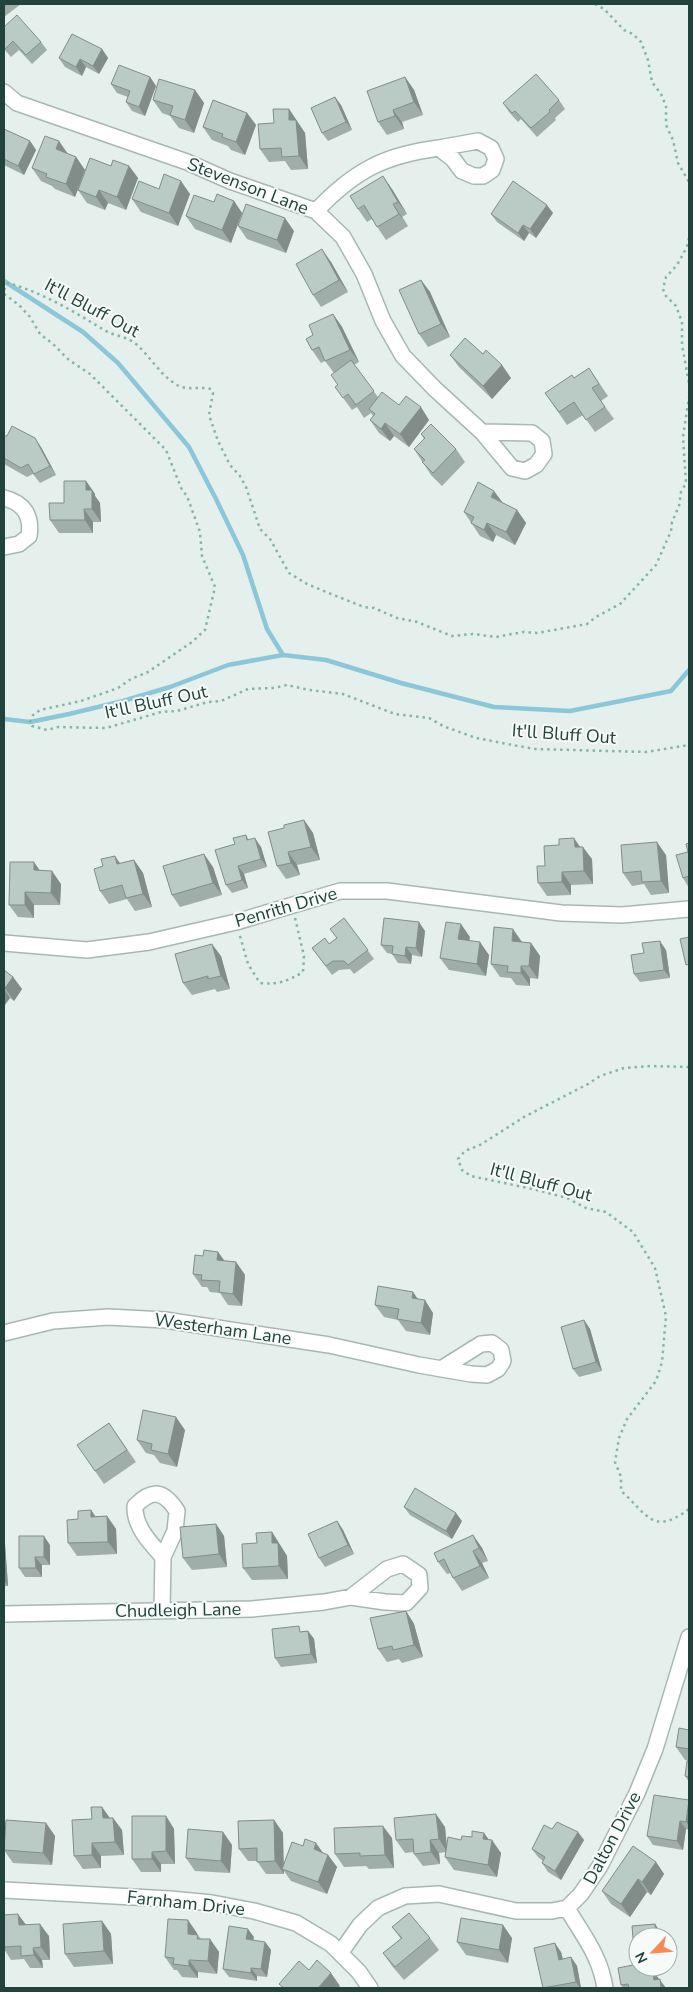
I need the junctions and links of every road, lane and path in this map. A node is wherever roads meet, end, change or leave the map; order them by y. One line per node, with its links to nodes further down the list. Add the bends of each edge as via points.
1 (595, 4): 4 (path, via 641,42 652,82 666,106 666,124 678,163)
2 (4, 92): 5 (street, Stevenson Lane, via 17,103)
3 (439, 148): 5 (street, via 412,151 382,161 335,191)
4 (689, 182)
5 (316, 211): 11 (street, Stevenson Lane, via 342,237 364,274 383,321 403,356)
6 (689, 238): 9 (path, via 677,264 666,277 663,289 676,306 682,322 682,345)
7 (4, 290): 10 (path, It'll Bluff Out, via 8,283 59,302 106,331 134,342 177,385 210,389 213,393 209,415 218,441 246,487 260,529 270,539 290,573 307,584 364,607 452,636 496,637 587,624 620,604 656,565 671,531 686,483 683,437)
8 (4, 294): 14 (path, It'll Bluff Out, via 30,317 40,334 90,374 166,450 200,532 202,556 215,587 207,626 192,642 118,688 40,710 32,715 32,726 47,730 58,727 106,728 162,712 177,712 220,701 248,689 287,685 343,694 395,714 429,718 476,738 534,749 646,752)
9 (689, 383)
10 (689, 398)
11 (482, 432)
12 (4, 498): 13 (street, via 24,510 31,522 29,536 19,544)
13 (4, 547)
14 (689, 745)
15 (290, 905): 16 (street, Penrith Drive, via 354,890 387,891 562,913 622,915); 17 (street, Penrith Drive); 17 (path, via 304,956 303,972 291,980 274,985 260,983 248,964)
16 (689, 909)
17 (236, 922): 18 (street, Penrith Drive, via 149,942 87,950)
18 (4, 943)
19 (689, 1067): 22 (path, It'll Bluff Out, via 624,1068 600,1076 524,1116 465,1151 458,1159 462,1170 472,1176 567,1198 586,1208 606,1212 628,1227 638,1239 655,1268 666,1330 660,1373 627,1419 619,1438 615,1462 621,1477 621,1491 648,1519 666,1521)
20 (4, 1333): 21 (street, Westerham Lane, via 54,1321 108,1317 165,1320 329,1345)
21 (440, 1369)
22 (689, 1509)
23 (163, 1557): 25 (street)
24 (351, 1597): 25 (street, Chudleigh Lane, via 252,1609)
25 (162, 1610): 26 (street, Chudleigh Lane)
26 (4, 1614)
27 (689, 1637): 29 (street, Dalton Drive, via 655,1749 637,1793 600,1866)
28 (4, 1890): 30 (street, Farnham Drive, via 212,1903 296,1923)
29 (567, 1908): 30 (street, via 516,1911 439,1894 405,1896 378,1908 360,1925); 32 (street, via 593,1949)
30 (340, 1952): 31 (street, Farnham Drive)
31 (370, 1988)
32 (605, 1988)

